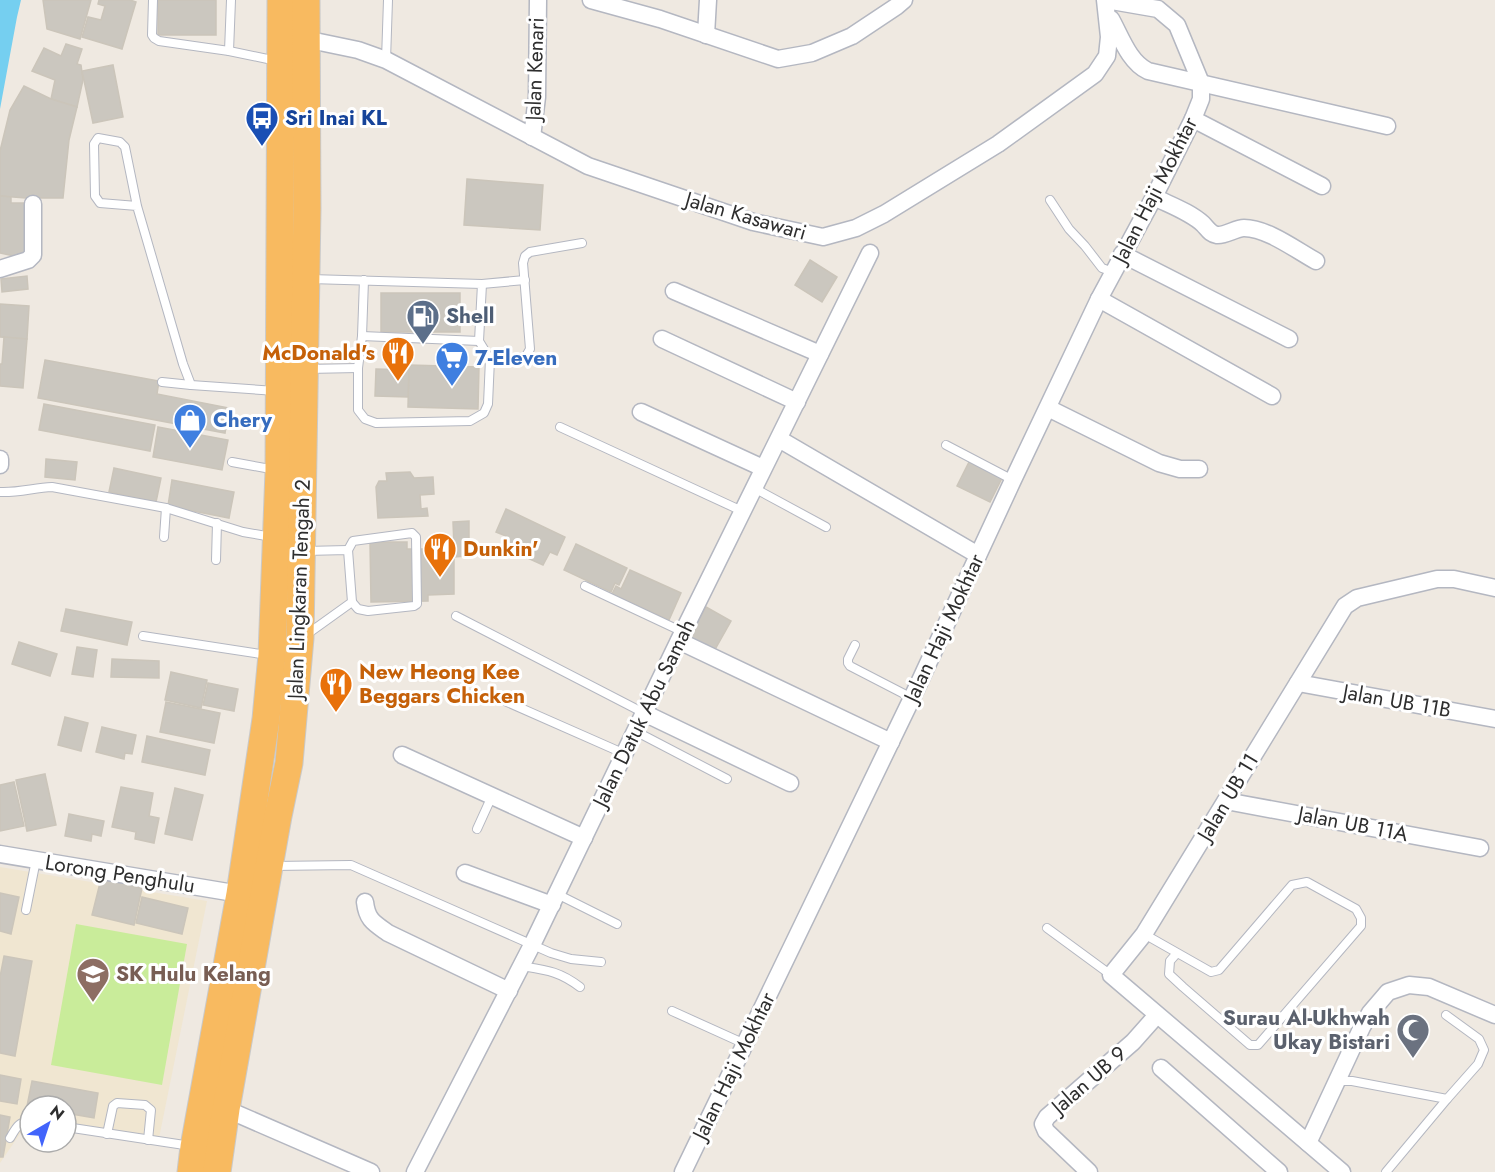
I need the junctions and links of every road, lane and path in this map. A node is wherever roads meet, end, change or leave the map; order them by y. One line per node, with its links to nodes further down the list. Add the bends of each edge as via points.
1 (153, 0): 13 (lane, via 154,38)
2 (231, 0): 13 (lane)
3 (281, 0): 15 (highway, Jalan Lingkaran Tengah 2)
4 (306, 0): 12 (highway, Jalan Lingkaran Tengah 2)
5 (388, 0): 14 (lane)
6 (538, 0): 19 (street, Jalan Kenari)
7 (591, 0): 11 (street)
8 (708, 0): 11 (street)
9 (904, 0): 11 (street, via 852,36 801,55 778,59)
10 (1106, 5): 16 (street, via 1140,67); 16 (street, via 1158,9 1177,25); 19 (street, Jalan Kasawari, via 1107,56 1095,74 998,144 885,214 856,228 823,237 753,222 588,166)
11 (706, 35)
12 (305, 39): 14 (street, Jalan Kasawari); 31 (highway, Jalan Lingkaran Tengah 2)
13 (229, 51): 15 (lane)
14 (386, 60): 19 (street, Jalan Kasawari)
15 (280, 61): 47 (highway, Jalan Lingkaran Tengah 2)
16 (1201, 83): 17 (street, Jalan Haji Mokhtar, via 1201,99); 18 (street)
17 (1193, 119): 20 (street); 21 (street, Jalan Haji Mokhtar)
18 (1387, 126)
19 (532, 137)
20 (1322, 186)
21 (1154, 196): 27 (street, Jalan Haji Mokhtar); 28 (street, via 1202,223 1209,232 1219,235 1243,228 1257,230)
22 (1050, 200): 30 (lane, via 1102,268)
23 (33, 204): 29 (street, via 33,255)
24 (137, 206): 24 (lane, via 100,203 95,196 94,144 98,138 120,142 125,147); 46 (lane)
25 (582, 243): 33 (lane, via 530,252 523,263)
26 (870, 253): 41 (street, Jalan Datuk Abu Samah)
27 (1122, 254): 30 (street, Jalan Haji Mokhtar); 39 (street)
28 (1316, 261)
29 (0, 268)
30 (1113, 272): 36 (street, Jalan Haji Mokhtar)
31 (306, 279): 32 (lane); 44 (highway, Jalan Lingkaran Tengah 2)
32 (363, 280): 34 (lane); 37 (lane)
33 (525, 280): 34 (lane); 42 (lane, via 530,349 519,358)
34 (482, 284): 40 (lane)
35 (674, 291): 41 (street)
36 (1099, 299): 48 (street); 50 (street, Jalan Haji Mokhtar)
37 (362, 336): 40 (lane); 43 (lane)
38 (662, 339): 49 (street)
39 (1289, 339)
40 (479, 341): 42 (lane)
41 (820, 354): 49 (street, Jalan Datuk Abu Samah)
42 (490, 359): 43 (lane, via 488,404 484,413 470,421 376,423 365,419 358,410)
43 (358, 368): 44 (lane)
44 (305, 369): 71 (highway, Jalan Lingkaran Tengah 2)
45 (162, 382): 46 (lane)
46 (191, 385): 47 (lane)
47 (279, 391): 60 (highway, Jalan Lingkaran Tengah 2)
48 (1272, 396)
49 (797, 402): 53 (street, Jalan Datuk Abu Samah)
50 (1048, 408): 59 (street, via 1159,463); 61 (street, Jalan Haji Mokhtar)
51 (642, 412): 58 (street)
52 (560, 427): 65 (lane)
53 (779, 439): 58 (street, Jalan Datuk Abu Samah); 72 (street)
54 (946, 446): 61 (lane)
55 (0, 459): 57 (street)
56 (232, 462): 60 (lane)
57 (0, 465)
58 (764, 468): 62 (street, Jalan Datuk Abu Samah)
59 (1199, 469)
60 (279, 471): 69 (highway, Jalan Lingkaran Tengah 2)
61 (1013, 480): 72 (street, Jalan Haji Mokhtar)
62 (754, 488): 65 (street, Jalan Datuk Abu Samah); 67 (lane)
63 (0, 492): 64 (lane, via 52,487)
64 (166, 508): 66 (lane); 68 (lane)
65 (742, 511): 79 (street, Jalan Datuk Abu Samah)
66 (218, 523): 69 (lane); 73 (lane)
67 (826, 527)
68 (164, 537)
69 (276, 538): 82 (highway, Jalan Lingkaran Tengah 2)
70 (348, 550): 71 (lane); 76 (lane); 76 (lane, via 353,541 412,533 416,537 417,604 368,611 358,609)
71 (302, 551): 80 (highway, Jalan Lingkaran Tengah 2)
72 (978, 555): 85 (street, Jalan Haji Mokhtar)
73 (216, 560)
74 (585, 586): 79 (lane)
75 (1495, 588): 83 (street, Jalan UB 11, via 1437,579 1357,598 1345,606)
76 (352, 602): 80 (lane)
77 (456, 616): 86 (lane)
78 (143, 636): 82 (lane)
79 (681, 637): 86 (street, Jalan Datuk Abu Samah); 89 (street)
80 (300, 638): 101 (highway, Jalan Lingkaran Tengah 2, via 289,763)
81 (855, 645): 85 (lane, via 848,659 850,666)
82 (272, 656): 103 (highway, Jalan Lingkaran Tengah 2)
83 (1298, 683): 87 (street, Jalan UB 11B); 95 (street, Jalan UB 11)
84 (491, 695): 90 (lane)
85 (912, 698): 89 (street, Jalan Haji Mokhtar)
86 (644, 713): 88 (street, Jalan Datuk Abu Samah); 93 (street)
87 (1495, 719)
88 (635, 731): 90 (street, Jalan Datuk Abu Samah); 92 (lane)
89 (891, 742): 121 (street, Jalan Haji Mokhtar)
90 (625, 754): 97 (street, Jalan Datuk Abu Samah)
91 (402, 755): 94 (street)
92 (727, 779)
93 (790, 783)
94 (492, 796): 96 (lane); 97 (street)
95 (1226, 801): 98 (street, Jalan UB 11A); 109 (street, Jalan UB 11)
96 (477, 829)
97 (584, 837): 104 (street, Jalan Datuk Abu Samah)
98 (1480, 848)
99 (0, 854): 100 (street, Lorong Penghulu)
100 (36, 861): 103 (street, Lorong Penghulu); 106 (lane)
101 (270, 866): 110 (lane, via 351,865); 125 (highway, Jalan Lingkaran Tengah 2)
102 (465, 873): 104 (street)
103 (240, 894): 132 (highway, Jalan Lingkaran Tengah 2)
104 (554, 899): 107 (lane); 110 (street, Jalan Datuk Abu Samah)
105 (365, 902): 116 (street, via 366,913 388,933)
106 (26, 910)
107 (617, 924)
108 (1047, 928): 114 (lane)
109 (1144, 934): 111 (lane); 114 (street, Jalan UB 11)
110 (532, 945): 112 (lane, via 550,953); 113 (street, Jalan Datuk Abu Samah)
111 (1177, 953): 111 (lane, via 1210,972 1219,970 1292,885 1307,882 1356,909 1361,918 1361,926 1258,1045 1250,1045 1169,974 1170,961)
112 (601, 962)
113 (521, 966): 115 (lane, via 551,971); 116 (street, Jalan Datuk Abu Samah)
114 (1114, 979): 118 (street)
115 (580, 987)
116 (509, 991): 135 (street, Jalan Datuk Abu Samah)
117 (672, 1011): 121 (lane)
118 (1157, 1015): 131 (street); 137 (street, Jalan UB 9, via 1043,1124)
119 (1446, 1015): 124 (lane, via 1479,1039 1484,1050 1478,1064)
120 (1495, 1015): 123 (street, via 1429,987 1409,985 1388,992 1370,1013)
121 (745, 1044): 136 (street, Jalan Haji Mokhtar)
122 (1161, 1068): 138 (street)
123 (1337, 1081): 124 (lane); 131 (street)
124 (1447, 1099): 140 (lane)
125 (226, 1109): 133 (highway, Jalan Lingkaran Tengah 2); 134 (street)
126 (18, 1127): 129 (lane)
127 (78, 1130): 128 (lane)
128 (106, 1134): 130 (lane); 130 (lane, via 117,1103 146,1105 151,1110)
129 (10, 1138)
130 (148, 1140): 132 (lane)
131 (1308, 1143): 139 (street)
132 (193, 1159)
133 (217, 1172)
134 (370, 1172)
135 (416, 1172)
136 (683, 1172)
137 (1089, 1172)
138 (1279, 1172)
139 (1342, 1172)
140 (1386, 1172)

